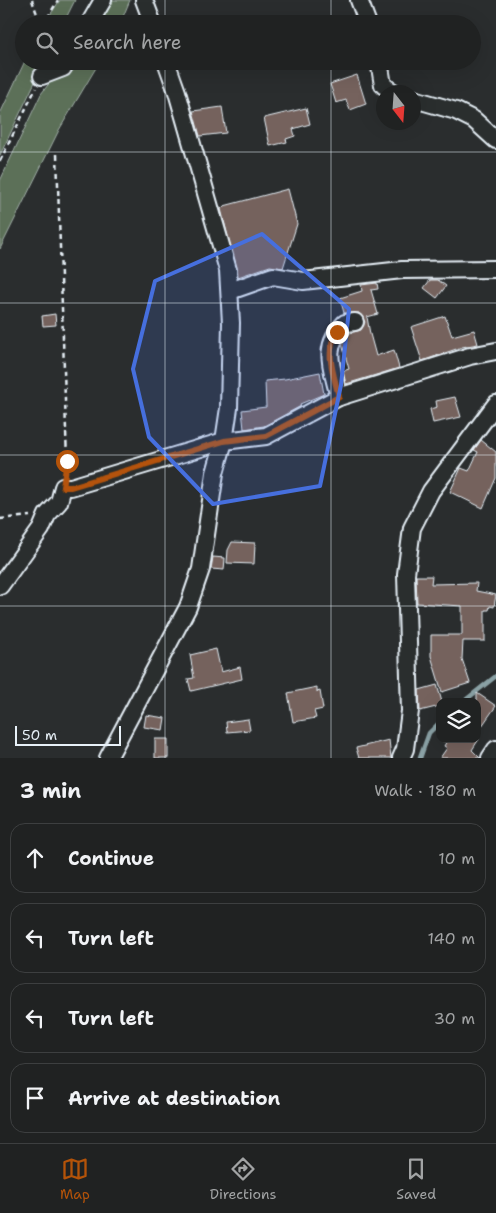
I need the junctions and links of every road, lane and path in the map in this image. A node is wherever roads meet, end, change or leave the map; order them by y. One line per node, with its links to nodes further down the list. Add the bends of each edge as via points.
1 (32, 0): 6 (path)
2 (58, 0): 7 (path)
3 (103, 0): 8 (street)
4 (144, 0): 9 (street)
5 (358, 0): 10 (street)
6 (37, 15)
7 (49, 15)
8 (94, 15)
9 (150, 15)
10 (364, 15)
11 (58, 70): 14 (street)
12 (169, 70): 21 (street, via 228,270)
13 (380, 70): 15 (street)
14 (42, 76): 19 (path)
15 (383, 85)
16 (421, 101): 17 (street, via 474,120)
17 (496, 140)
18 (57, 154): 27 (path, via 67,461)
19 (0, 161)
20 (496, 269): 21 (street, via 402,270 303,281 273,276)
21 (230, 291): 26 (street, via 228,408)
22 (355, 322): 24 (street, via 345,324 331,341 330,358)
23 (496, 351): 24 (street, via 470,356)
24 (339, 397): 26 (street, via 266,436)
25 (496, 404): 33 (street, via 431,491 412,528 406,574 410,711)
26 (224, 441): 27 (street); 32 (street, via 215,474 200,569 188,607)
27 (63, 487): 28 (street, via 59,502)
28 (47, 515): 29 (path); 30 (street, via 41,529)
29 (0, 519)
30 (0, 586)
31 (496, 749): 34 (street)
32 (108, 758)
33 (401, 758)
34 (490, 758)

